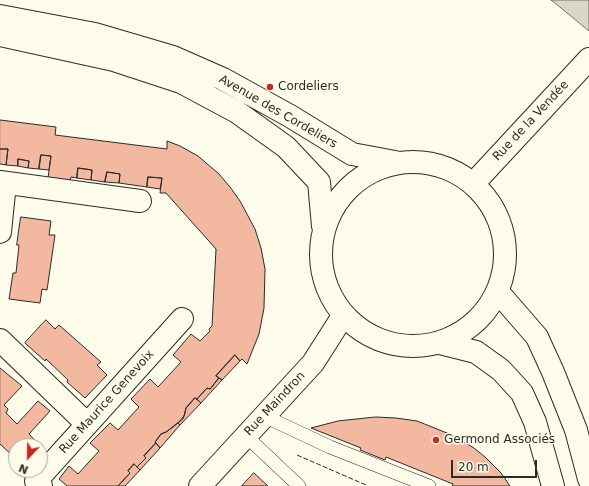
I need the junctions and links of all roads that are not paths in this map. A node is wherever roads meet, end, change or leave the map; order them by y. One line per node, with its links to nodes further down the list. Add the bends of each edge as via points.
1 (0, 16): 4 (main road, Avenue des Cordeliers, via 95,34 173,57 223,78 352,154)
2 (0, 35): 8 (main road, Avenue des Cordeliers, via 114,60 181,82 237,112 286,147 319,182)
3 (584, 65): 6 (main road, Rue de la Vendée)
4 (395, 162): 6 (main road, via 435,163 452,170); 8 (main road, via 368,173 351,186)
5 (2, 183): 7 (main road); 9 (main road)
6 (473, 184): 10 (main road, via 496,213 503,231 505,272)
7 (140, 201)
8 (324, 226): 11 (main road, via 319,250 322,274 331,297)
9 (0, 232)
10 (498, 292): 14 (main road, via 483,314); 18 (main road, via 537,337 576,430)
11 (343, 316): 14 (main road, via 364,334 388,344 417,349); 15 (main road, Rue Maindron, via 313,363)
12 (182, 319): 16 (main road, Rue Maurice Genevoix)
13 (0, 340): 16 (main road)
14 (440, 343): 23 (main road, via 476,352 501,370 522,393 535,422)
15 (264, 416): 17 (main road, Rue Maindron); 22 (lane, via 330,447)
16 (87, 424): 19 (main road, Rue Maurice Genevoix, via 36,481)
17 (246, 436): 20 (main road, Rue Maindron); 21 (lane)
18 (589, 479)
19 (41, 486)
20 (200, 486)
21 (299, 486)
22 (429, 486)
23 (552, 486)

